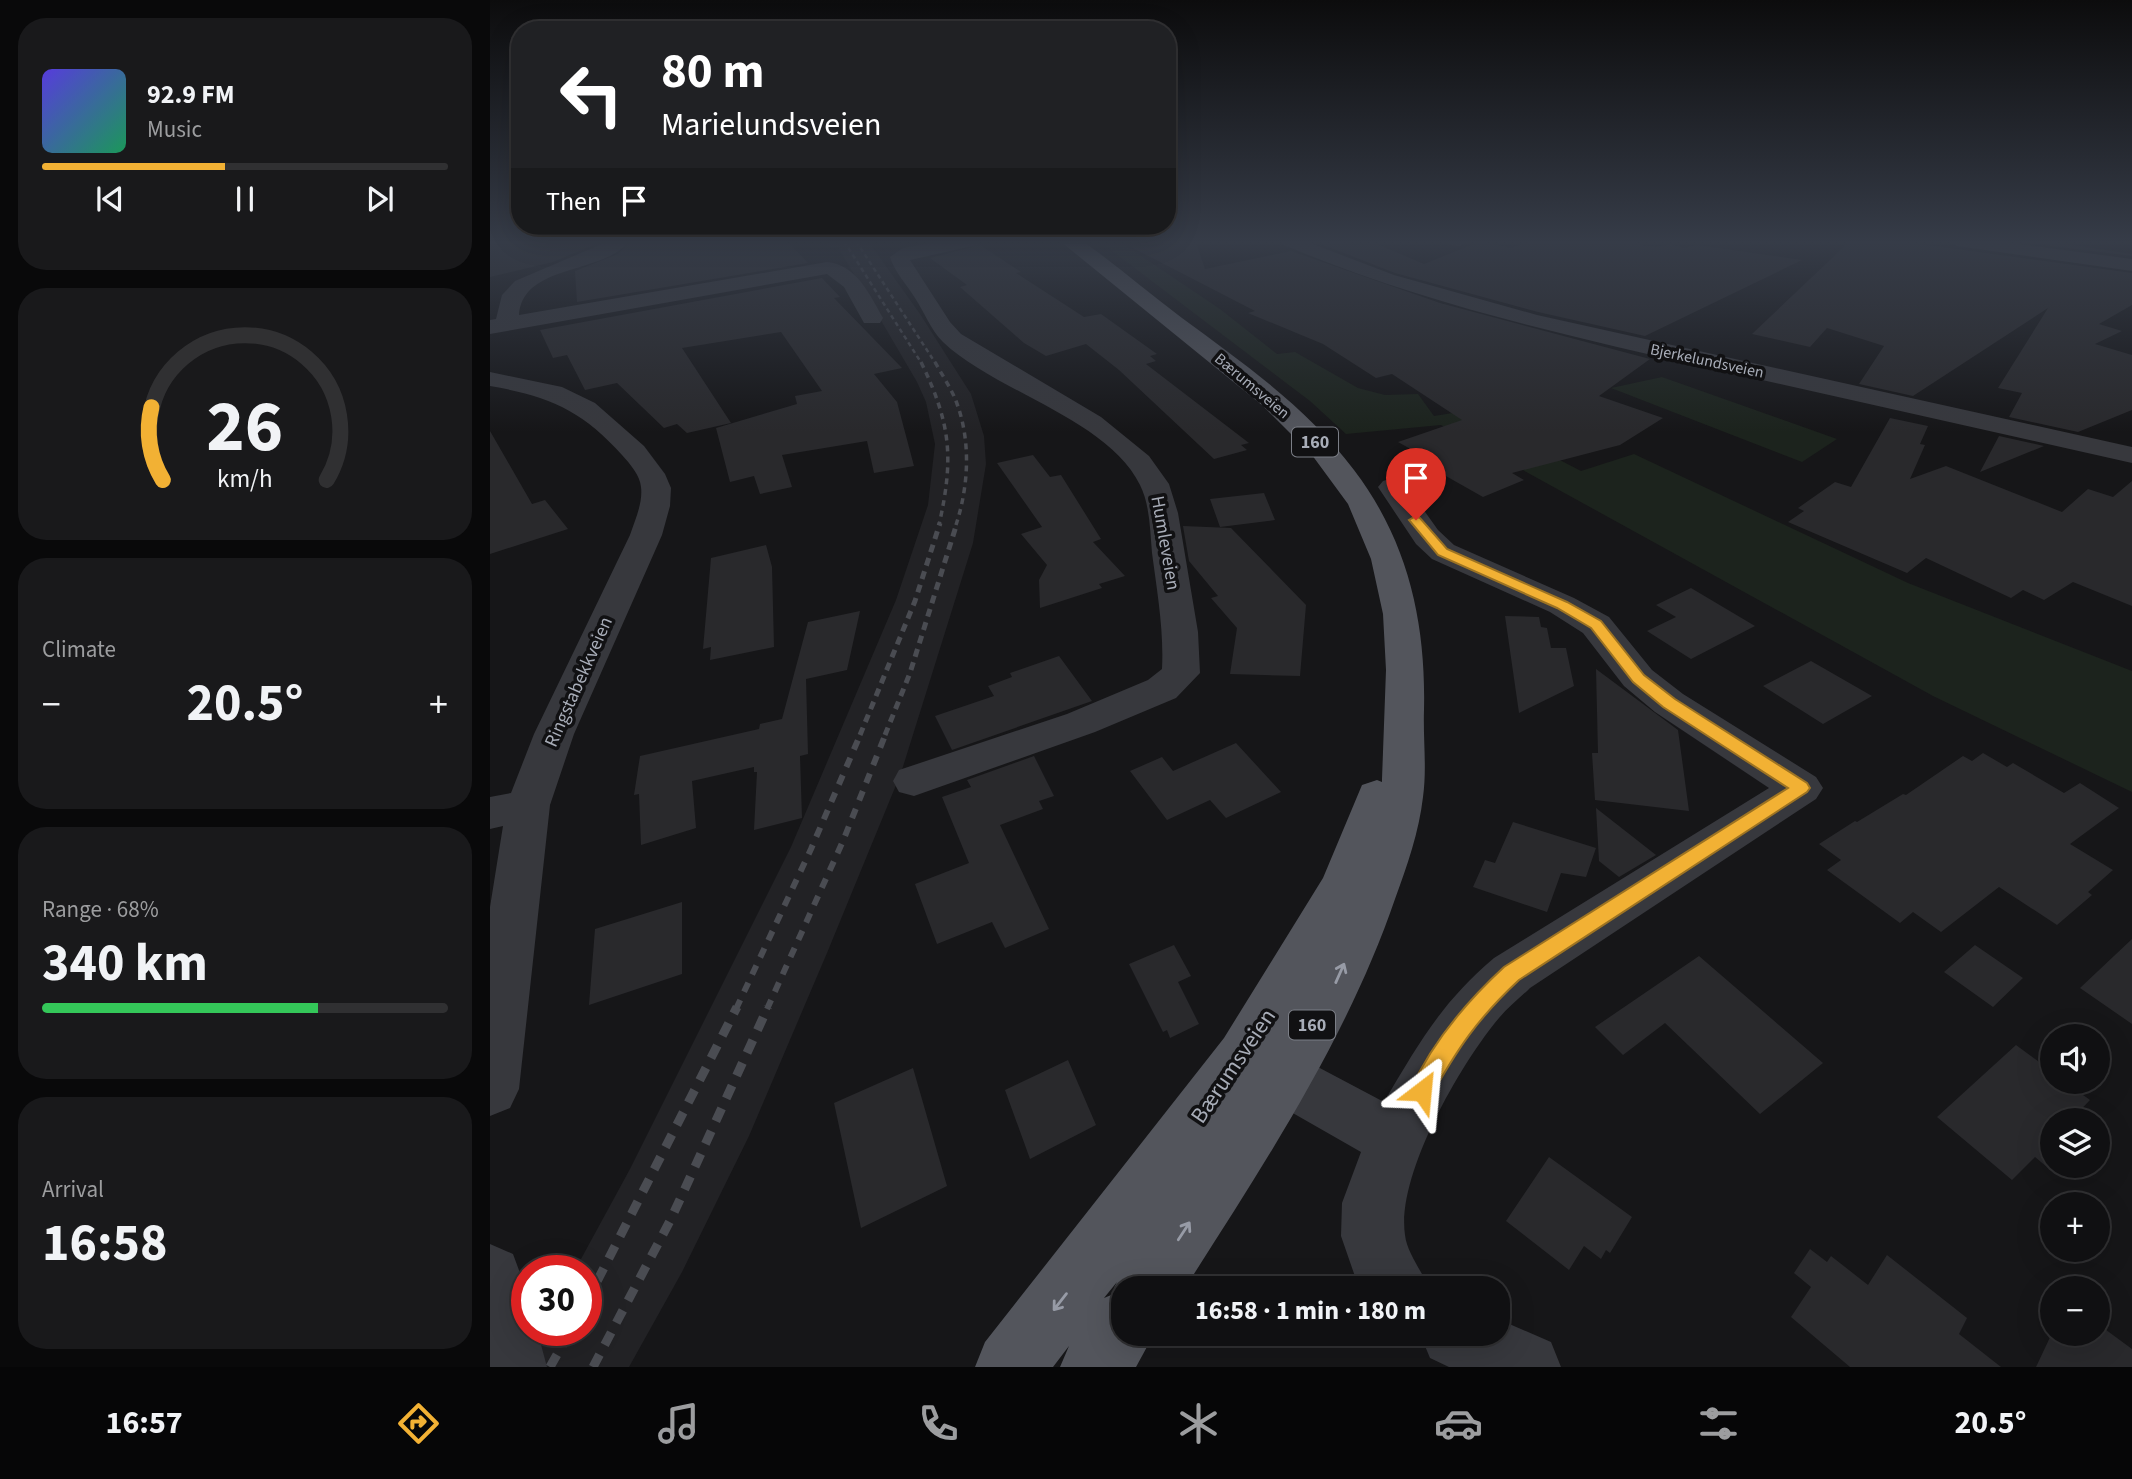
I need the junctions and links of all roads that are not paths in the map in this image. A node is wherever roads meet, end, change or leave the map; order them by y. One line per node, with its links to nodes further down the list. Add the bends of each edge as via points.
1 (509, 305): 8 (street)
2 (613, 305): 8 (street)
3 (864, 305): 7 (street)
4 (928, 305): 12 (street, Humleveien, via 945,332 963,347 1094,425 1138,463 1153,483 1182,643 1181,673 1162,689 1081,723)
5 (1151, 305): 14 (main road, Bærumsveien / 160, via 1260,391 1320,447 1346,478 1377,530 1396,586 1406,654 1403,786 1392,839 1336,984)
6 (1470, 305): 10 (street, Bjerkelundsveien)
7 (872, 318)
8 (499, 325)
9 (490, 379): 13 (street, Ringstabekkveien, via 540,387 591,410 622,439 657,486 646,536 554,734)
10 (2132, 455)
11 (1393, 487): 16 (street, via 1427,537 1443,552 1552,600 1596,625 1638,678 1669,703 1801,788 1511,974 1449,1042)
12 (914, 781)
13 (509, 809): 15 (street, Ringstabekkveien)
14 (1263, 1066): 16 (street); 17 (main road, Bærumsveien / 160, one-way to 14); 21 (main road, Bærumsveien / 160, one-way to 21, via 1102,1248)
15 (490, 1089)
16 (1395, 1139): 18 (street, via 1373,1203 1373,1236)
17 (1153, 1276)
18 (1388, 1276)
19 (1111, 1343): 22 (main road)
20 (1480, 1346): 23 (street)
21 (1010, 1367)
22 (1095, 1367)
23 (1526, 1367)

